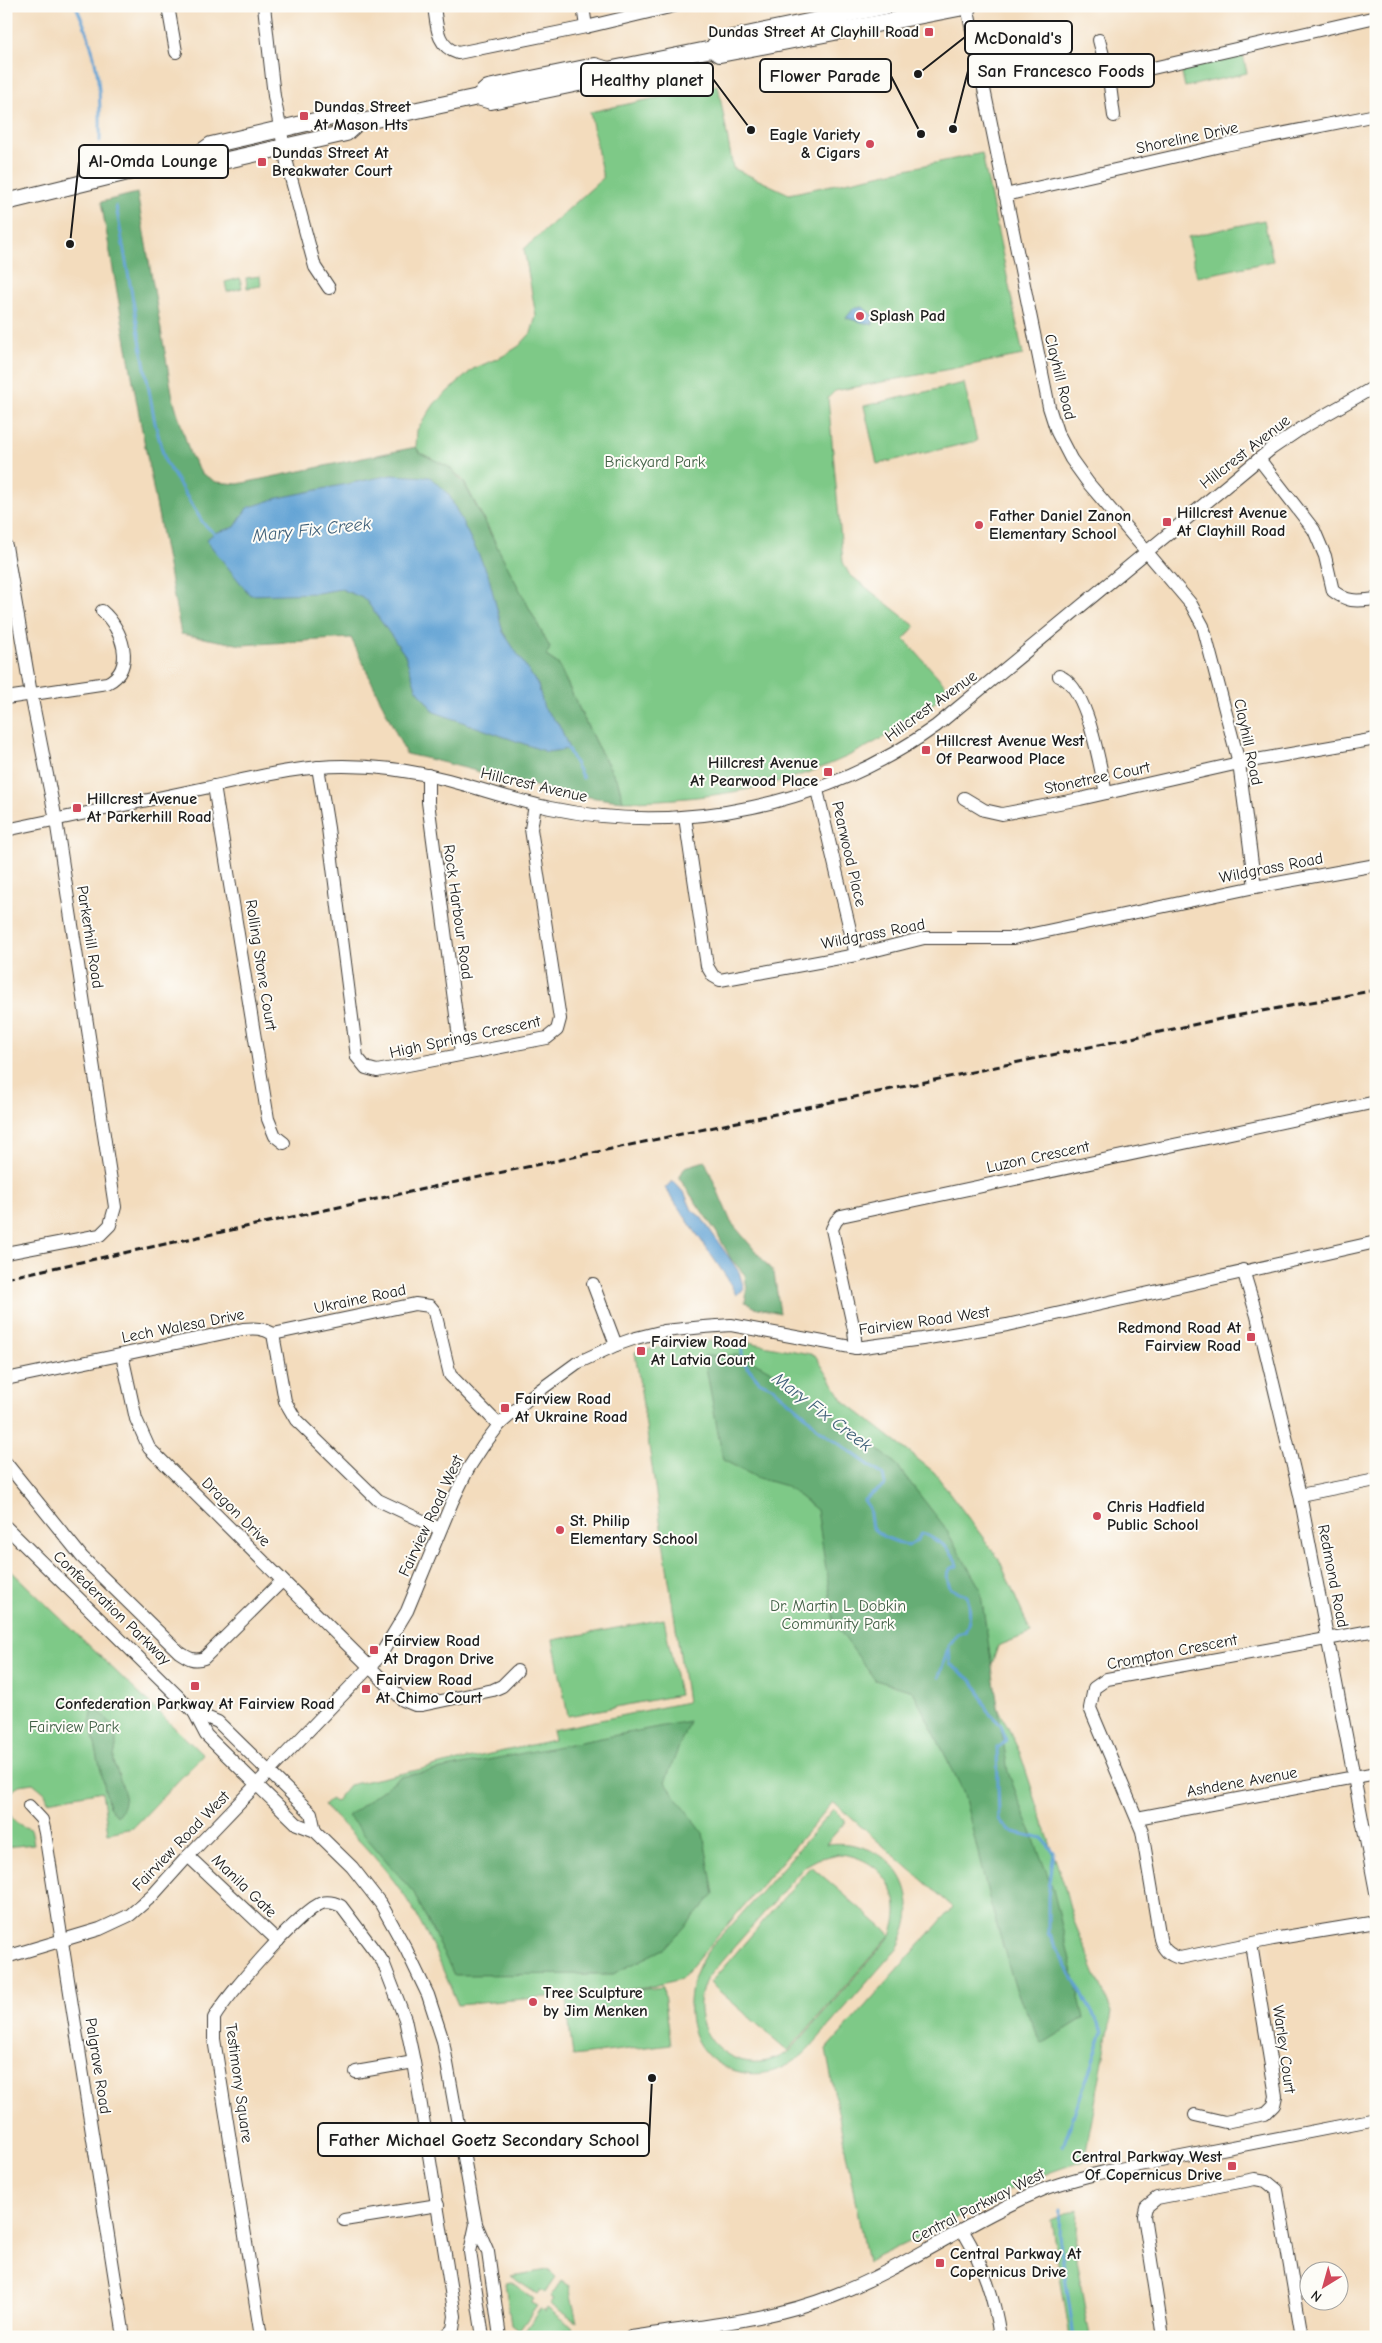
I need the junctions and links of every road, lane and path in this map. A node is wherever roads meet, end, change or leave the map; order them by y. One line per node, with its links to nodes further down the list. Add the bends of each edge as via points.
1 (168, 6): 12 (street)
2 (264, 6): 17 (street)
3 (434, 6): 9 (street, via 439,39 458,53)
4 (583, 6): 9 (street)
5 (674, 6): 9 (street)
6 (885, 6): 11 (main road, via 718,41)
7 (967, 6): 11 (main road, via 720,54); 20 (street, Clayhill Road)
8 (1376, 17): 13 (street)
9 (586, 27)
10 (1100, 40): 13 (street)
11 (712, 49): 16 (main road, via 608,70 595,66 488,88 478,97)
12 (176, 52)
13 (1109, 78): 15 (street)
14 (1376, 115): 20 (street, Shoreline Drive)
15 (1114, 116)
16 (357, 123): 17 (main road, via 341,115); 18 (main road, via 346,133)
17 (280, 129): 18 (street); 19 (main road, via 212,145)
18 (284, 147): 19 (main road, via 214,163); 22 (street, via 315,267)
19 (198, 155): 21 (main road)
20 (1005, 195): 26 (street, Clayhill Road, via 1057,432 1089,484)
21 (6, 202)
22 (329, 288)
23 (1376, 386): 24 (street, Hillcrest Avenue, via 1302,428)
24 (1259, 459): 26 (street, Hillcrest Avenue); 27 (street, via 1314,530 1325,556 1333,591 1344,599)
25 (6, 546): 30 (street, Parkerhill Road)
26 (1148, 552): 33 (street, Clayhill Road, via 1191,604 1203,626); 37 (street, Hillcrest Avenue, via 936,726 878,763)
27 (1376, 599)
28 (102, 611): 30 (street, via 117,628 124,653 123,668 118,676 107,683)
29 (1059, 676): 38 (street, via 1071,683 1082,699)
30 (31, 694): 31 (street); 42 (street, Parkerhill Road)
31 (6, 698)
32 (1376, 739): 33 (street, Stonetree Court)
33 (1240, 763): 38 (street, Stonetree Court); 45 (street, Clayhill Road)
34 (318, 767): 35 (street, Hillcrest Avenue, via 362,766); 36 (street, Hillcrest Avenue); 47 (street, High Springs Crescent, via 357,1057 366,1068 382,1071)
35 (428, 775): 40 (street, Hillcrest Avenue); 47 (street, Rock Harbour Road, via 428,802)
36 (214, 786): 42 (street, Hillcrest Avenue); 49 (street, Rolling Stone Court, via 268,1119 276,1136)
37 (817, 790): 41 (street, Hillcrest Avenue, via 753,807); 46 (street, Pearwood Place)
38 (1106, 792): 39 (street, Stonetree Court, via 1002,814 984,810)
39 (964, 798)
40 (535, 805): 41 (street, Hillcrest Avenue, via 613,817); 47 (street, High Springs Crescent, via 531,829 560,1022 554,1034 547,1038)
41 (685, 817): 46 (street, Wildgrass Road, via 707,966 713,976 726,980)
42 (56, 820): 43 (street, Hillcrest Avenue); 51 (street, Parkerhill Road, via 115,1208 110,1225 100,1235)
43 (6, 830)
44 (1376, 865): 45 (street, Wildgrass Road)
45 (1255, 887): 46 (street, Wildgrass Road, via 1014,938 924,938)
46 (856, 955)
47 (461, 1053)
48 (1376, 1102): 56 (street, Luzon Crescent, via 841,1216 832,1229)
49 (284, 1143)
50 (1376, 1242): 52 (street, Fairview Road West)
51 (6, 1253)
52 (1243, 1270): 56 (street, Fairview Road West, via 1007,1325); 62 (street, Redmond Road)
53 (593, 1284): 55 (street)
54 (273, 1334): 57 (street, Lech Walesa Drive, via 259,1328 243,1328); 59 (street, Ukraine Road, via 415,1304 430,1306 435,1312 450,1376); 64 (street, via 285,1401 296,1420 378,1500)
55 (616, 1345): 56 (street, Fairview Road West, via 664,1330 731,1325); 59 (street, Fairview Road West, via 552,1379)
56 (856, 1348)
57 (122, 1355): 58 (street, Lech Walesa Drive); 65 (street, Dragon Drive, via 136,1419 150,1448)
58 (6, 1379)
59 (499, 1425): 64 (street, Fairview Road West, via 468,1469)
60 (6, 1463): 65 (street, via 82,1557 179,1652 192,1660 204,1658)
61 (1376, 1480): 62 (street)
62 (1300, 1495): 67 (street, Redmond Road)
63 (6, 1527): 70 (street, Confederation Parkway)
64 (440, 1529): 68 (street, Fairview Road West, via 407,1611)
65 (282, 1580): 68 (street, Dragon Drive)
66 (1376, 1630): 67 (street, Crompton Crescent)
67 (1328, 1639): 73 (street, Redmond Road); 76 (street, Crompton Crescent, via 1107,1679 1094,1688 1090,1708)
68 (370, 1668): 69 (street, Dragon Drive, via 414,1706 493,1690); 71 (street, Fairview Road West)
69 (517, 1671)
70 (194, 1712): 71 (street, Confederation Parkway, via 218,1722); 74 (street, Confederation Parkway, via 206,1735)
71 (269, 1772): 74 (street, Fairview Road West); 77 (street, Confederation Parkway, via 311,1813)
72 (1376, 1773): 73 (street, Ashdene Avenue)
73 (1352, 1778): 76 (street, Ashdene Avenue); 79 (street, Redmond Road)
74 (257, 1785): 77 (street, Confederation Parkway, via 297,1824); 78 (street, Fairview Road West)
75 (29, 1806): 81 (street, Palgrave Road, via 42,1820)
76 (1137, 1818): 83 (street, Crompton Crescent, via 1162,1946 1180,1958)
77 (315, 1831): 91 (street, Confederation Parkway, via 352,1867 381,1904 428,1995 442,2040)
78 (188, 1856): 81 (street, Fairview Road West, via 130,1915); 82 (street, Manila Gate)
79 (1376, 1892)
80 (1376, 1922): 83 (street, Crompton Crescent)
81 (62, 1941): 84 (street, Fairview Road West); 93 (street, Palgrave Road)
82 (278, 1941): 85 (street, Testimony Square, via 316,1906 324,1902 341,1906 383,1962 405,2019); 94 (street, Testimony Square, via 219,2009 213,2029)
83 (1251, 1944): 87 (street, Warley Court, via 1276,2096 1274,2105 1265,2114 1225,2122)
84 (6, 1957)
85 (414, 2062): 86 (street); 89 (street, Testimony Square)
86 (356, 2072)
87 (1195, 2115)
88 (1376, 2119): 92 (street, Central Parkway West, via 1081,2178 1040,2191)
89 (438, 2205): 90 (street); 95 (street, Testimony Square, via 455,2324)
90 (344, 2220)
91 (476, 2224): 96 (street, Confederation Parkway, via 470,2252); 97 (street, Confederation Parkway, via 488,2252)
92 (963, 2231): 98 (street, Central Parkway West, via 860,2284 805,2306); 99 (street, via 974,2249 994,2299)
93 (124, 2337)
94 (261, 2337)
95 (445, 2337)
96 (483, 2337)
97 (500, 2337)
98 (632, 2337)
99 (1000, 2337)
100 (1163, 2337): 101 (street, via 1144,2216 1146,2206 1157,2198 1255,2179 1266,2181 1277,2190)
101 (1302, 2337)

